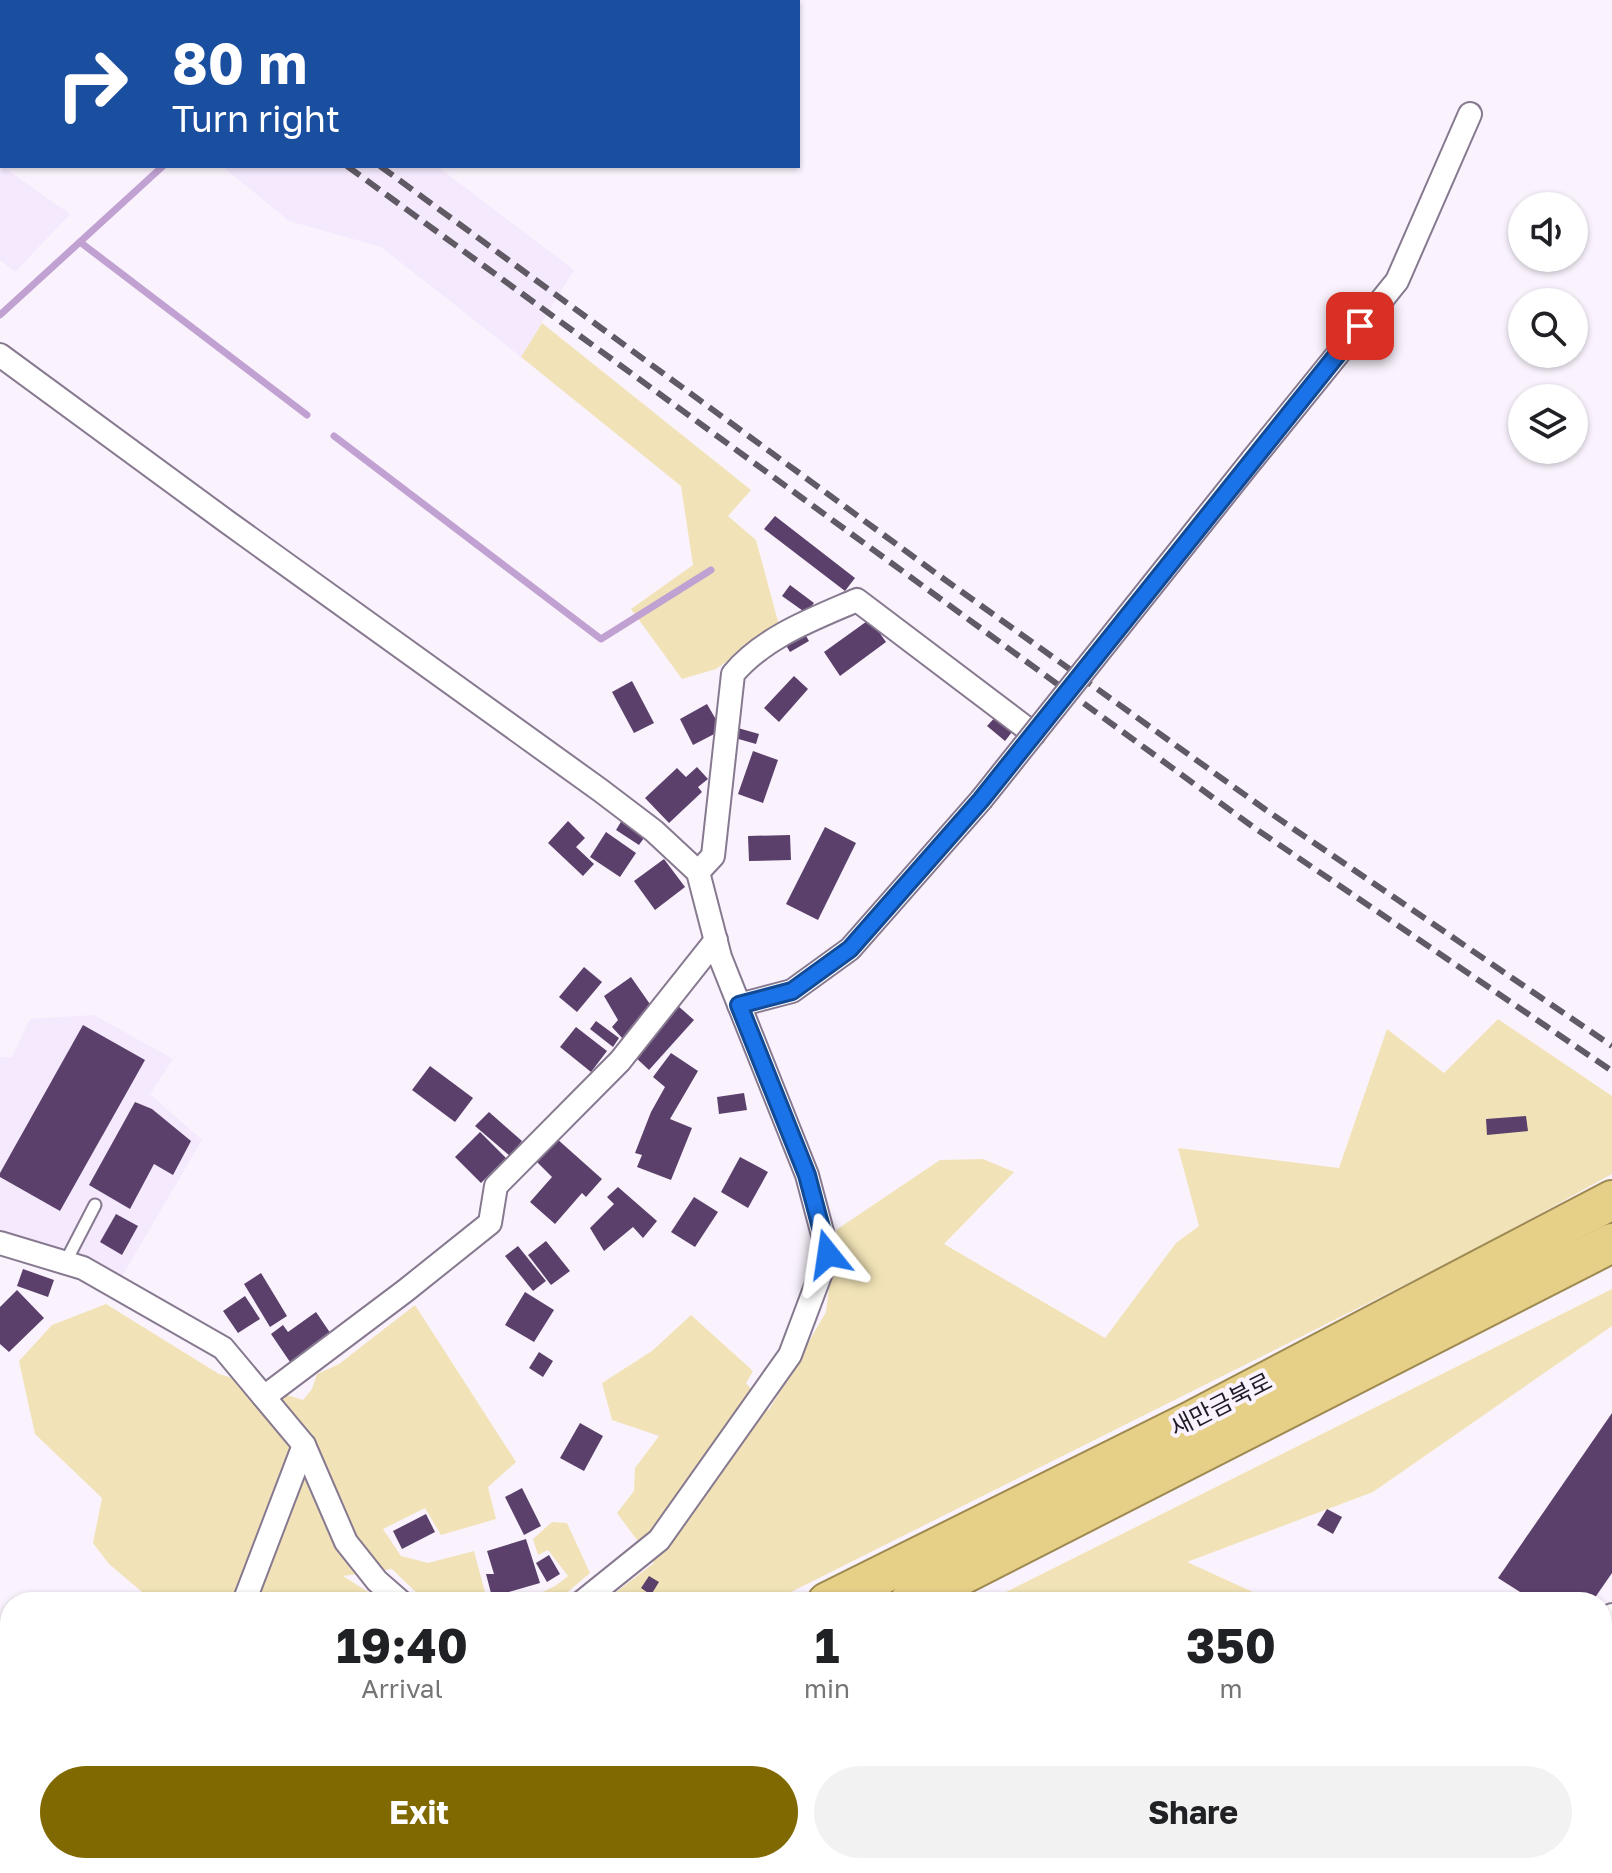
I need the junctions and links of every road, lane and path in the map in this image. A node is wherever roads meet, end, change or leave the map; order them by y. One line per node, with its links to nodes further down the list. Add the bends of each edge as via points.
1 (1470, 114): 3 (street, bridge, via 1397,281)
2 (0, 355): 4 (street, via 600,790)
3 (1034, 734): 4 (street, via 857,600 800,625 746,658 733,674 713,856); 6 (street, bridge, via 850,949 792,991)
4 (698, 872): 5 (street)
5 (716, 940): 6 (street); 12 (street, via 620,1061 496,1186 490,1223)
6 (739, 1005): 16 (street, via 807,1175 828,1254 790,1355 659,1540)
7 (95, 1205): 11 (lane)
8 (1599, 1208): 17 (highway, 새만금북로, via 1191,1421)
9 (0, 1243): 11 (street)
10 (1610, 1244): 18 (highway, 새만금북로)
11 (65, 1263): 12 (street, via 83,1268 223,1348)
12 (264, 1397): 13 (street)
13 (304, 1445): 14 (street); 15 (street, via 346,1542)
14 (248, 1592)
15 (390, 1592)
16 (594, 1592)
17 (847, 1592)
18 (929, 1592)

